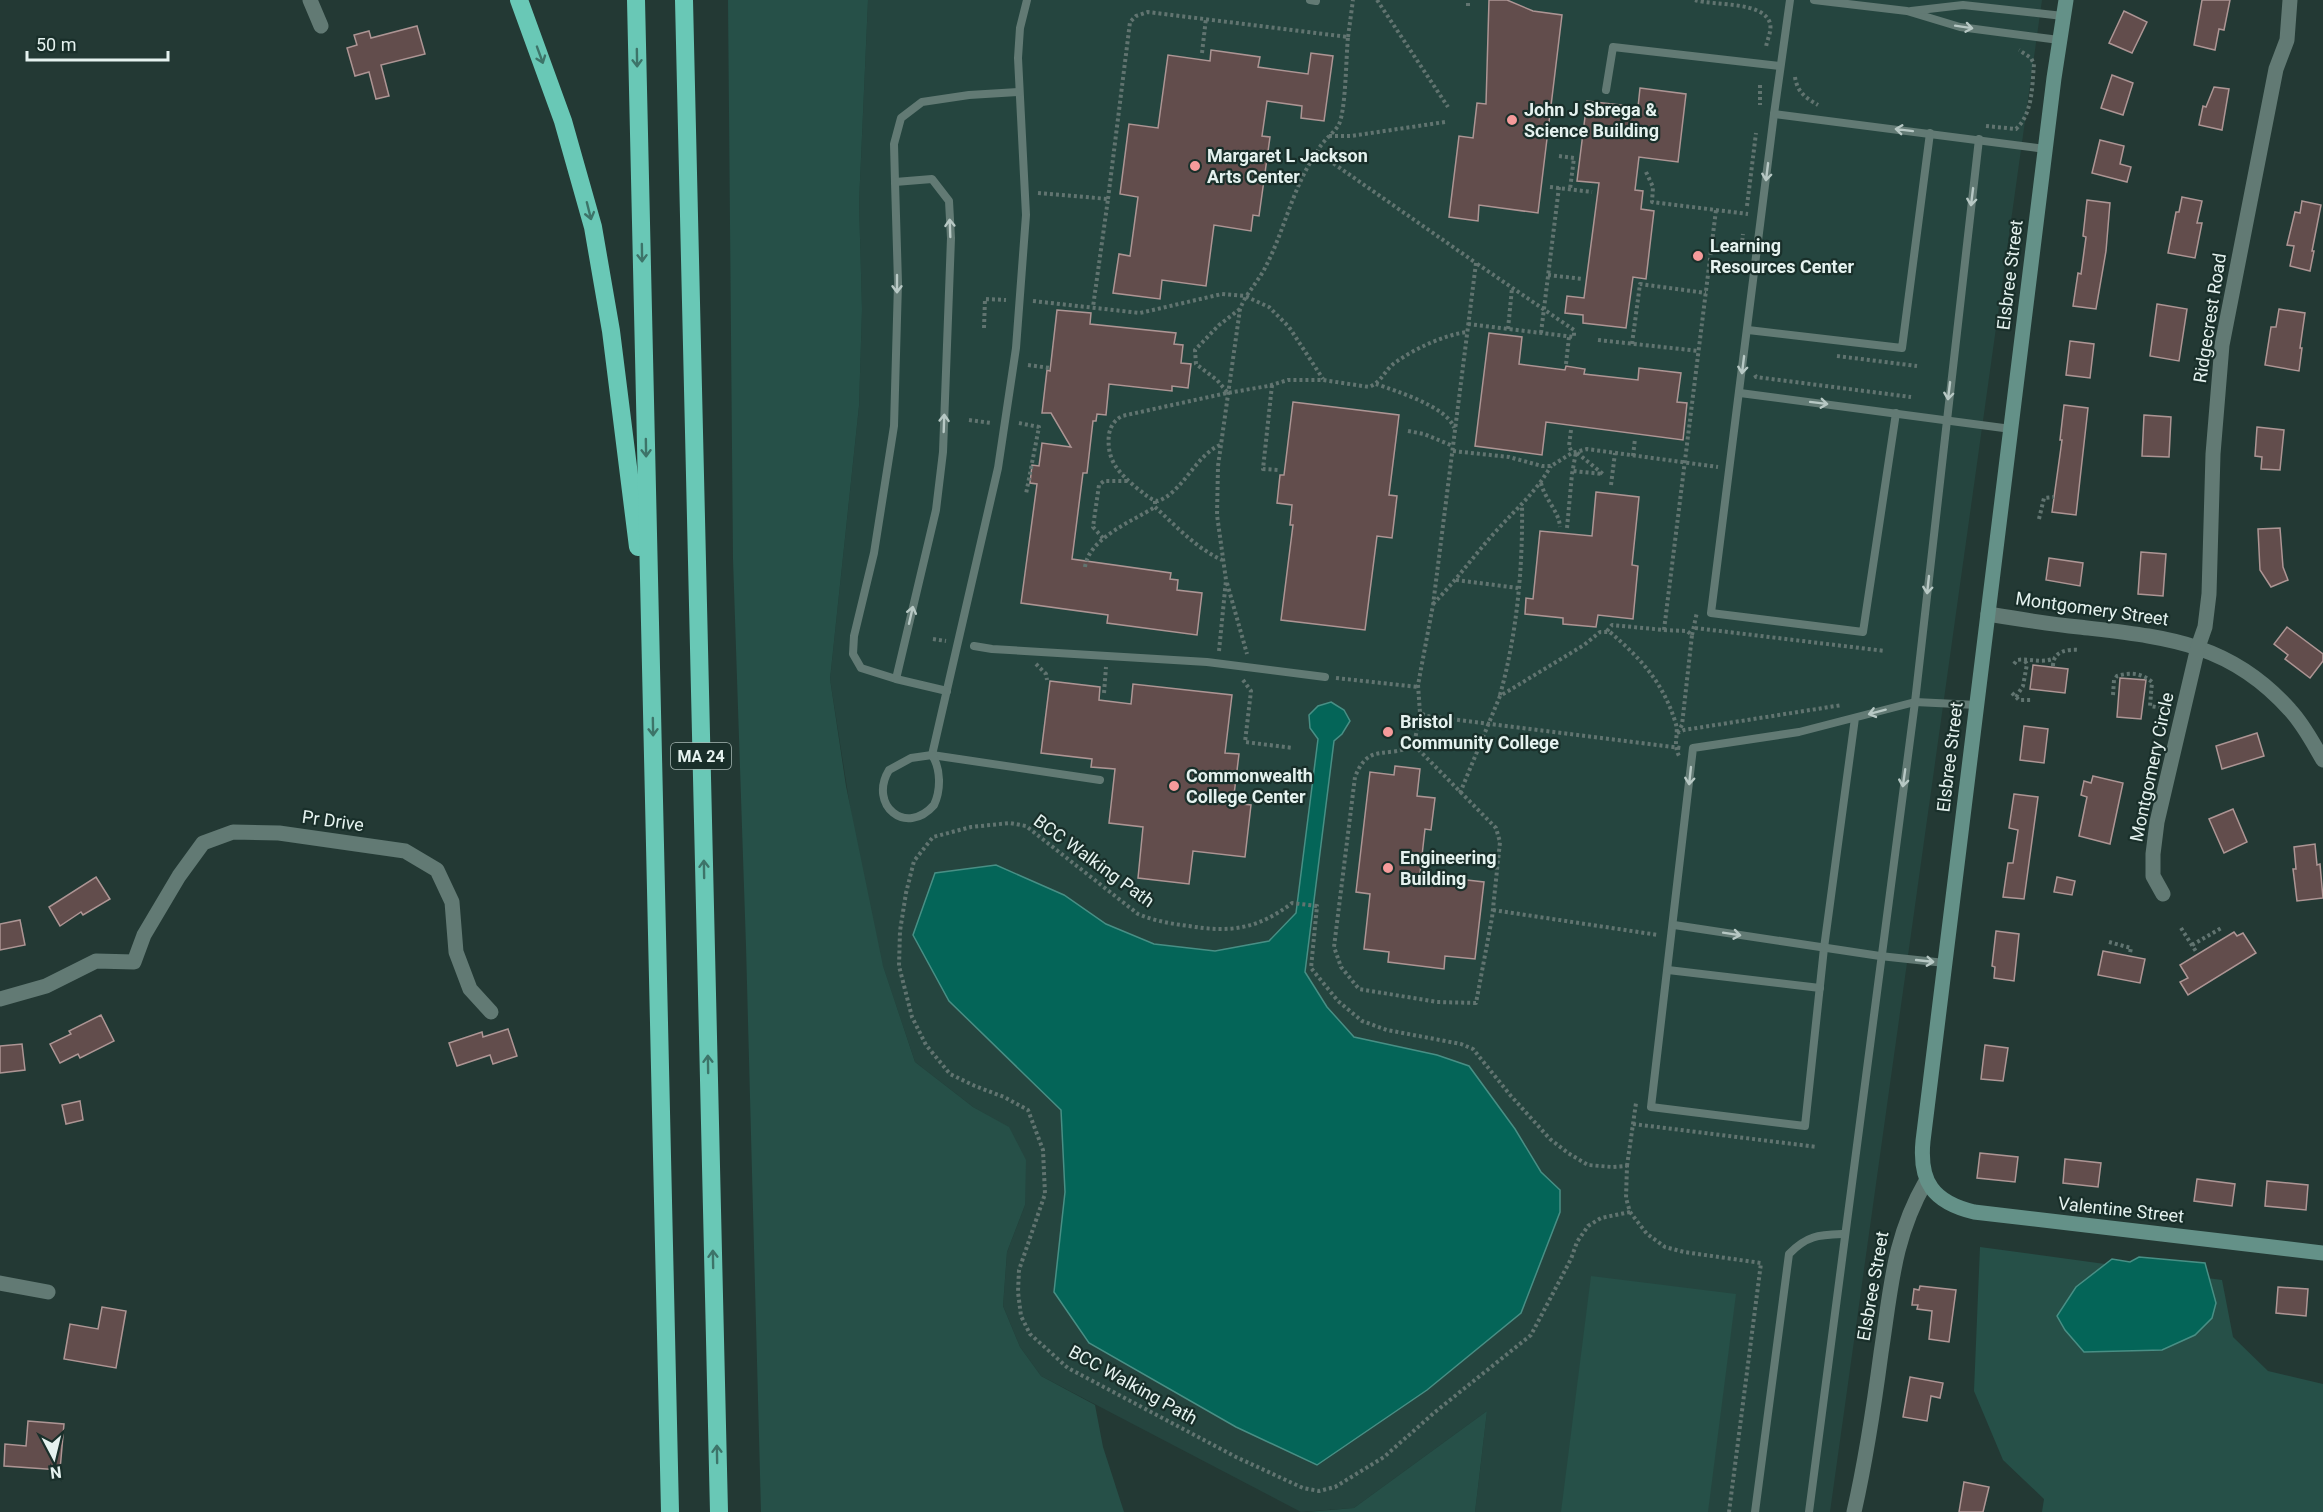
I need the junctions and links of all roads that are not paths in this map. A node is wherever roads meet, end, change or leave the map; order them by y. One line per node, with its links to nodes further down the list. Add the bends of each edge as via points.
1 (310, 0): 14 (street)
2 (519, 0): 34 (highway, one-way to 34, via 563,121 600,264 632,492)
3 (636, 0): 34 (highway, MA 24, one-way to 34)
4 (684, 0): 57 (highway, MA 24, one-way to 4)
5 (1027, 0): 18 (lane, via 1019,41)
6 (1310, 0): 11 (lane)
7 (1790, 0): 16 (lane)
8 (1814, 0): 12 (lane)
9 (2066, 0): 13 (street, Elsbree Street)
10 (2290, 0): 31 (street, Ridgecrest Road, via 2287,40 2276,69 2222,345 2213,454 2209,594)
11 (1316, 1)
12 (1908, 11): 13 (lane, via 1964,5); 15 (lane, one-way to 15, via 1960,27)
13 (2063, 16): 15 (street, Elsbree Street)
14 (321, 26)
15 (2059, 40): 22 (street, Elsbree Street)
16 (1780, 66): 17 (lane, via 1613,48); 19 (lane)
17 (1606, 90)
18 (1020, 92): 23 (lane, via 969,94 922,102 901,118 894,144); 35 (lane, via 1026,215 1018,324 998,468)
19 (1774, 114): 20 (lane, one-way to 19); 24 (lane, one-way to 24)
20 (1930, 133): 21 (lane); 24 (lane, via 1902,348)
21 (1979, 139): 22 (lane); 27 (lane, one-way to 27)
22 (2045, 149): 28 (street, Elsbree Street)
23 (895, 182): 32 (lane, one-way to 32, via 898,283 894,426 853,654 861,668); 32 (lane, one-way to 23, via 936,510 943,452 951,238 949,201 933,179)
24 (1748, 330): 25 (lane, one-way to 25)
25 (1740, 393): 26 (lane, one-way to 26); 26 (lane, via 1711,613 1863,632)
26 (1896, 413): 27 (lane)
27 (1946, 420): 28 (lane); 36 (lane, one-way to 36)
28 (2011, 429): 29 (street, Elsbree Street)
29 (1988, 615): 31 (street, Montgomery Street, via 2142,633); 37 (street, Elsbree Street)
30 (974, 646): 33 (lane, via 1217,664)
31 (2198, 647): 40 (street, Montgomery Street, via 2235,665 2277,696 2303,726); 42 (street, Montgomery Circle, via 2157,822 2153,876)
32 (897, 675): 35 (lane)
33 (1325, 677)
34 (652, 691): 56 (highway, MA 24, one-way to 56)
35 (946, 691): 39 (lane)
36 (1915, 702): 37 (lane); 38 (lane, one-way to 38); 45 (lane, one-way to 45)
37 (1977, 705): 46 (street, Elsbree Street)
38 (1855, 718): 43 (lane, one-way to 43, via 1798,732 1693,748); 44 (lane)
39 (932, 755): 39 (lane, via 939,784 934,805 909,819 893,814 882,790 889,770 911,758); 41 (lane)
40 (2323, 760)
41 (1100, 780)
42 (2163, 894)
43 (1674, 925): 44 (lane, one-way to 44); 47 (lane)
44 (1824, 948): 45 (lane); 48 (lane)
45 (1880, 956): 46 (lane, one-way to 46); 52 (lane)
46 (1945, 963): 51 (street, Elsbree Street, via 1922,1153)
47 (1668, 970): 48 (lane); 48 (lane, via 1651,1107 1805,1126)
48 (1820, 988)
49 (0, 999): 50 (street, Pr Drive, via 46,986 96,961 134,962 150,925 203,843 233,832 279,833 405,851 437,870 452,902 456,952 470,989)
50 (491, 1012)
51 (1926, 1181): 53 (street, Valentine Street, via 1946,1202 1984,1214); 60 (street, Elsbree Street, via 1907,1216 1894,1263 1873,1413)
52 (1844, 1234): 58 (lane, via 1820,1235 1800,1242 1789,1254); 59 (lane)
53 (2323, 1253)
54 (0, 1283): 55 (street)
55 (48, 1292)
56 (670, 1512)
57 (719, 1512)
58 (1755, 1512)
59 (1809, 1512)
60 (1854, 1512)

